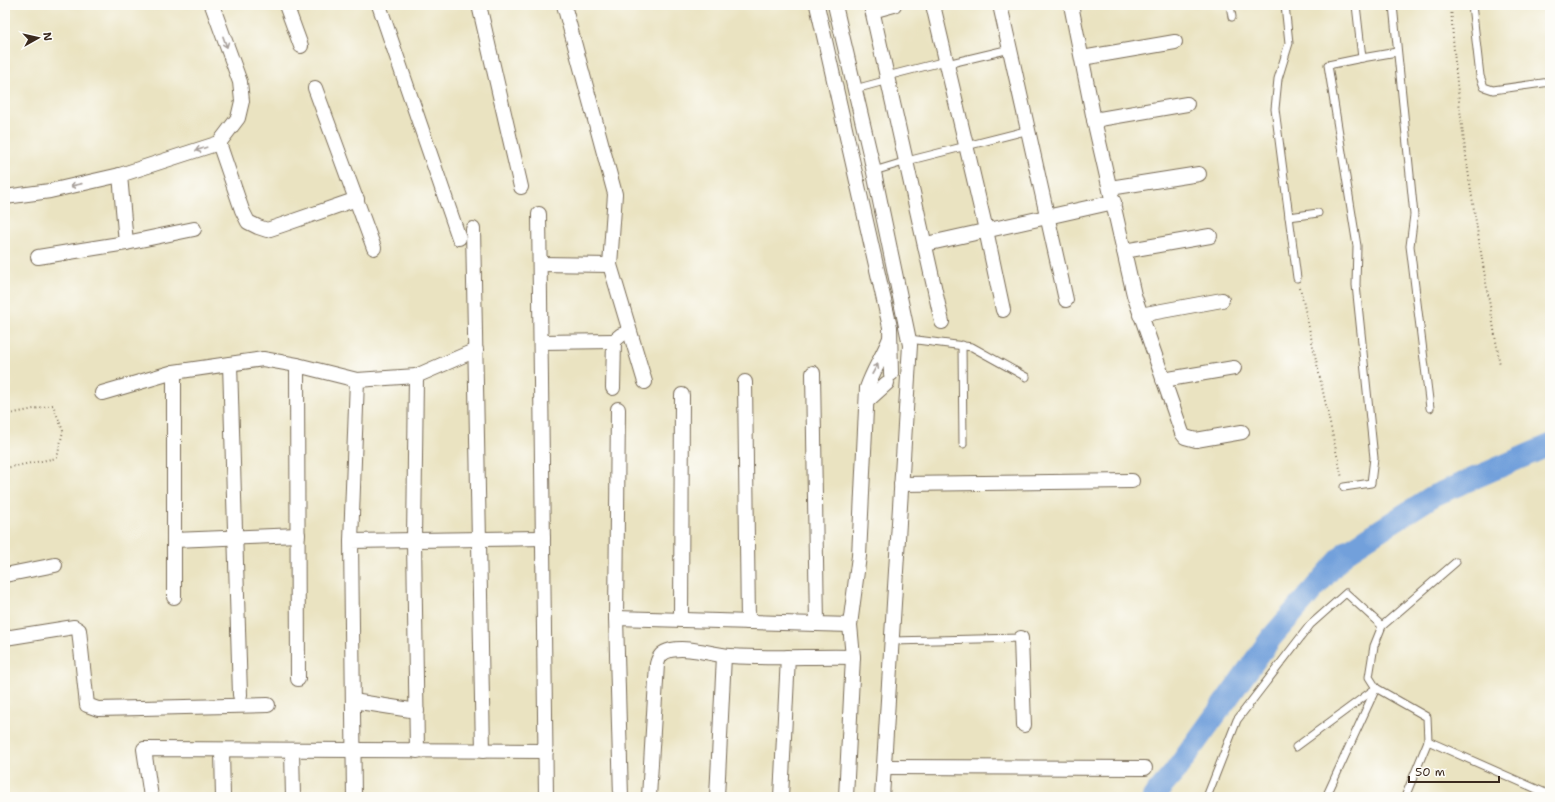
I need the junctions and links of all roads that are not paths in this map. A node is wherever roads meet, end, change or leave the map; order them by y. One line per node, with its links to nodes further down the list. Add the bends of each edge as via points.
1 (212, 5): 33 (street, one-way to 33, via 240,82 242,101 238,118)
2 (286, 5): 20 (street)
3 (379, 5): 52 (street)
4 (479, 5): 39 (street)
5 (564, 5): 59 (street, via 615,194)
6 (817, 5): 67 (street, via 890,327)
7 (836, 5): 29 (street)
8 (894, 5): 17 (street)
9 (933, 5): 25 (street)
10 (1000, 5): 21 (street)
11 (1071, 5): 23 (street)
12 (1230, 5): 18 (lane)
13 (1285, 5): 47 (lane, via 1289,43 1278,79 1275,109)
14 (1356, 5): 24 (lane)
15 (1393, 5): 22 (lane)
16 (1472, 5): 27 (lane, via 1480,76 1484,87 1493,90)
17 (871, 8): 26 (street)
18 (1232, 17)
19 (1175, 42): 23 (street)
20 (301, 46)
21 (1010, 50): 25 (lane); 32 (street)
22 (1397, 52): 24 (lane); 88 (lane, via 1414,215 1410,246)
23 (1082, 58): 31 (street)
24 (1362, 58): 94 (lane, via 1328,65 1357,246 1356,285 1374,458 1371,483)
25 (946, 62): 26 (lane); 34 (street)
26 (888, 78): 29 (lane); 35 (street)
27 (1550, 82)
28 (315, 88): 42 (street)
29 (855, 89): 36 (street)
30 (1186, 104): 31 (street)
31 (1094, 120): 40 (street)
32 (1029, 130): 34 (lane); 46 (street)
33 (219, 143): 38 (street, one-way to 38); 42 (street, via 242,210 248,222 258,228 267,230)
34 (966, 147): 35 (lane); 50 (street)
35 (907, 161): 36 (lane); 54 (street)
36 (874, 171): 68 (street)
37 (1199, 174): 40 (street)
38 (120, 175): 41 (street, one-way to 41, via 50,191); 53 (street)
39 (521, 187)
40 (1110, 188): 43 (street)
41 (5, 196)
42 (357, 199): 55 (street)
43 (1114, 202): 46 (street); 56 (street)
44 (1318, 213): 47 (lane)
45 (539, 214): 58 (street)
46 (1049, 217): 50 (street); 61 (street)
47 (1289, 217): 60 (lane)
48 (194, 229): 53 (street)
49 (473, 229): 72 (street)
50 (986, 230): 54 (street); 63 (street)
51 (1210, 236): 56 (street)
52 (458, 238)
53 (126, 243): 57 (street)
54 (926, 244): 65 (street)
55 (374, 248)
56 (1124, 251): 64 (street)
57 (38, 257)
58 (540, 264): 59 (street); 70 (street)
59 (610, 265): 66 (street)
60 (1297, 278)
61 (1066, 300)
62 (1222, 300): 64 (street)
63 (1003, 310)
64 (1140, 315): 81 (street)
65 (942, 322)
66 (628, 327): 69 (street); 82 (street)
67 (890, 338): 87 (street, one-way to 67, via 867,388 872,373); 87 (street, via 889,379)
68 (909, 339): 71 (lane); 93 (street)
69 (614, 341): 70 (street); 84 (street)
70 (541, 342): 97 (street)
71 (962, 345): 79 (lane); 91 (lane)
72 (476, 350): 78 (street); 98 (street)
73 (230, 364): 74 (street, via 263,359); 76 (street); 96 (street)
74 (297, 365): 80 (street); 95 (street)
75 (1234, 368): 81 (street)
76 (174, 372): 85 (street); 99 (street)
77 (813, 373): 109 (street)
78 (416, 376): 80 (street); 101 (street)
79 (1026, 377)
80 (357, 380): 100 (street)
81 (1163, 380): 90 (street, via 1185,437 1196,440)
82 (645, 382)
83 (745, 382): 108 (street)
84 (613, 388)
85 (102, 393)
86 (682, 395): 107 (street)
87 (867, 401): 110 (street, via 859,556)
88 (1430, 408)
89 (618, 409): 106 (street)
90 (1242, 432)
91 (963, 444)
92 (1132, 481): 93 (street)
93 (902, 484): 114 (street)
94 (1344, 487)
95 (298, 535): 96 (street); 118 (street)
96 (237, 537): 99 (street); 120 (street)
97 (543, 538): 98 (street); 132 (street)
98 (480, 539): 101 (street); 131 (street)
99 (174, 540): 105 (street)
100 (351, 540): 101 (street); 121 (street)
101 (414, 540): 123 (street)
102 (1456, 562): 111 (lane)
103 (55, 565): 104 (street)
104 (5, 575)
105 (174, 597)
106 (616, 618): 107 (street); 141 (street)
107 (681, 620): 108 (street)
108 (748, 622): 109 (street)
109 (817, 624): 110 (street)
110 (850, 625): 117 (street)
111 (1382, 626): 119 (lane, via 1374,646 1370,677); 147 (lane, via 1346,594 1310,625 1237,720)
112 (5, 638): 122 (street, via 74,627 79,630 88,705 98,709)
113 (1021, 638): 114 (lane); 124 (street)
114 (892, 641): 133 (street)
115 (724, 656): 116 (street); 142 (street, via 679,649 665,651 660,656 657,664); 143 (street)
116 (788, 657): 117 (street); 144 (street)
117 (853, 657): 145 (street)
118 (298, 679)
119 (1376, 688): 125 (lane, via 1427,717); 126 (lane); 148 (lane)
120 (240, 695)
121 (353, 701): 123 (street); 129 (street)
122 (268, 705)
123 (417, 710): 130 (street)
124 (1024, 725)
125 (1428, 741): 135 (lane); 149 (lane)
126 (1296, 747)
127 (222, 750): 128 (street); 136 (street, via 144,749); 137 (street)
128 (292, 750): 129 (street); 138 (street)
129 (353, 750): 130 (street); 139 (street)
130 (417, 751): 131 (street)
131 (483, 751): 132 (street)
132 (546, 751): 140 (street)
133 (884, 767): 134 (street); 146 (street)
134 (1145, 768)
135 (1550, 795)
136 (151, 797)
137 (224, 797)
138 (293, 797)
139 (354, 797)
140 (546, 797)
141 (621, 797)
142 (649, 797)
143 (717, 797)
144 (781, 797)
145 (846, 797)
146 (882, 797)
147 (1207, 797)
148 (1326, 797)
149 (1405, 797)

